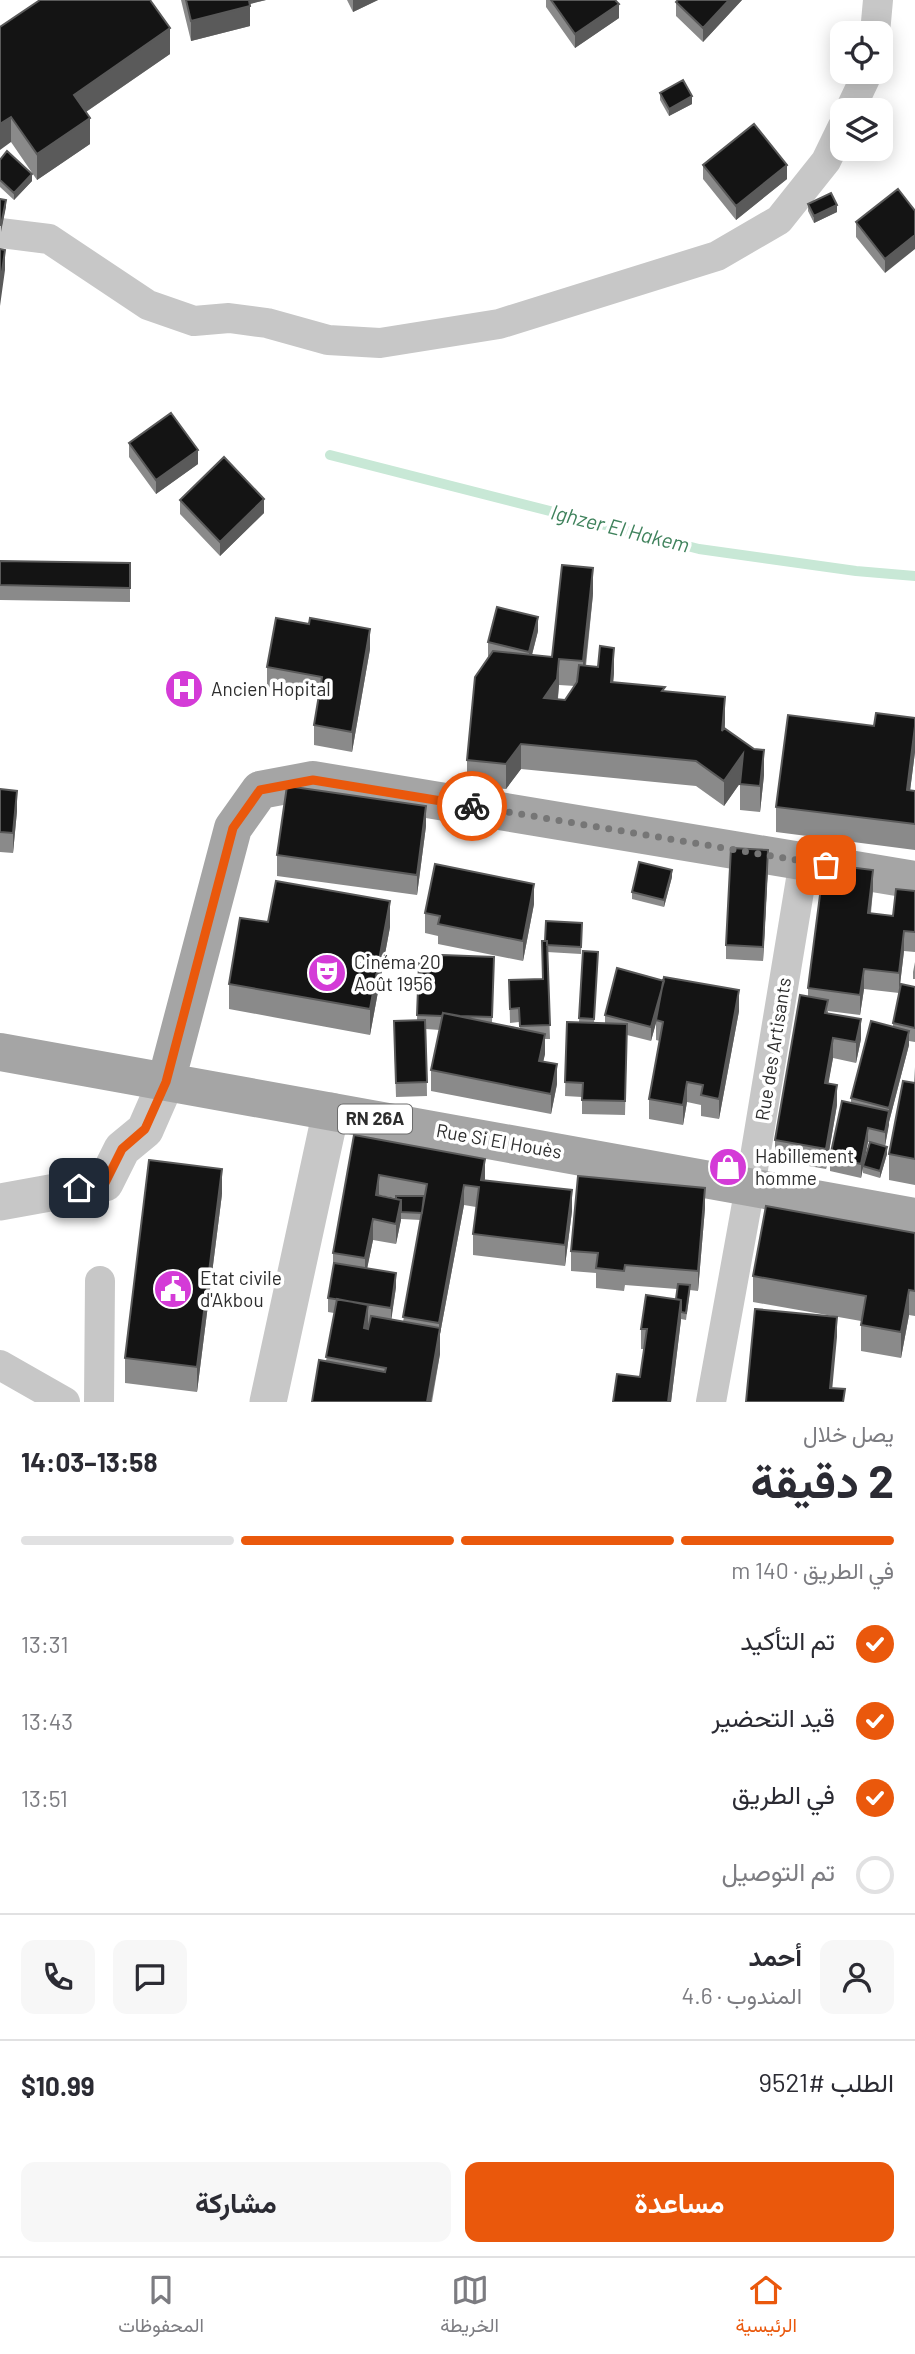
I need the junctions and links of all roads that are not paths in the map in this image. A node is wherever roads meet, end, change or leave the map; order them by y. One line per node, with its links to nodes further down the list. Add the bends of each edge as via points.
1 (878, 0): 2 (street)
2 (876, 21)
3 (830, 153): 4 (street, via 779,220 717,256 499,324 380,344 328,340 229,317 194,321 148,305 49,239)
4 (0, 233)
5 (804, 861): 6 (main road); 8 (main road, via 313,780 260,790 233,828); 10 (street, Rue des Artisants)
6 (915, 880)
7 (0, 1052): 8 (main road, Rue Si El Houès / RN 26A)
8 (166, 1082): 9 (main road, Rue Si El Houès / RN 26A); 11 (street, via 145,1129 122,1149 105,1183)
9 (331, 1111): 10 (main road, Rue Si El Houès / RN 26A); 17 (street)
10 (750, 1187): 12 (main road, Rue Si El Houès / RN 26A); 18 (street, Rue des Artisants)
11 (0, 1202)
12 (915, 1217)
13 (100, 1281): 16 (street)
14 (0, 1365): 15 (street)
15 (65, 1402)
16 (99, 1402)
17 (268, 1402)
18 (711, 1402)

